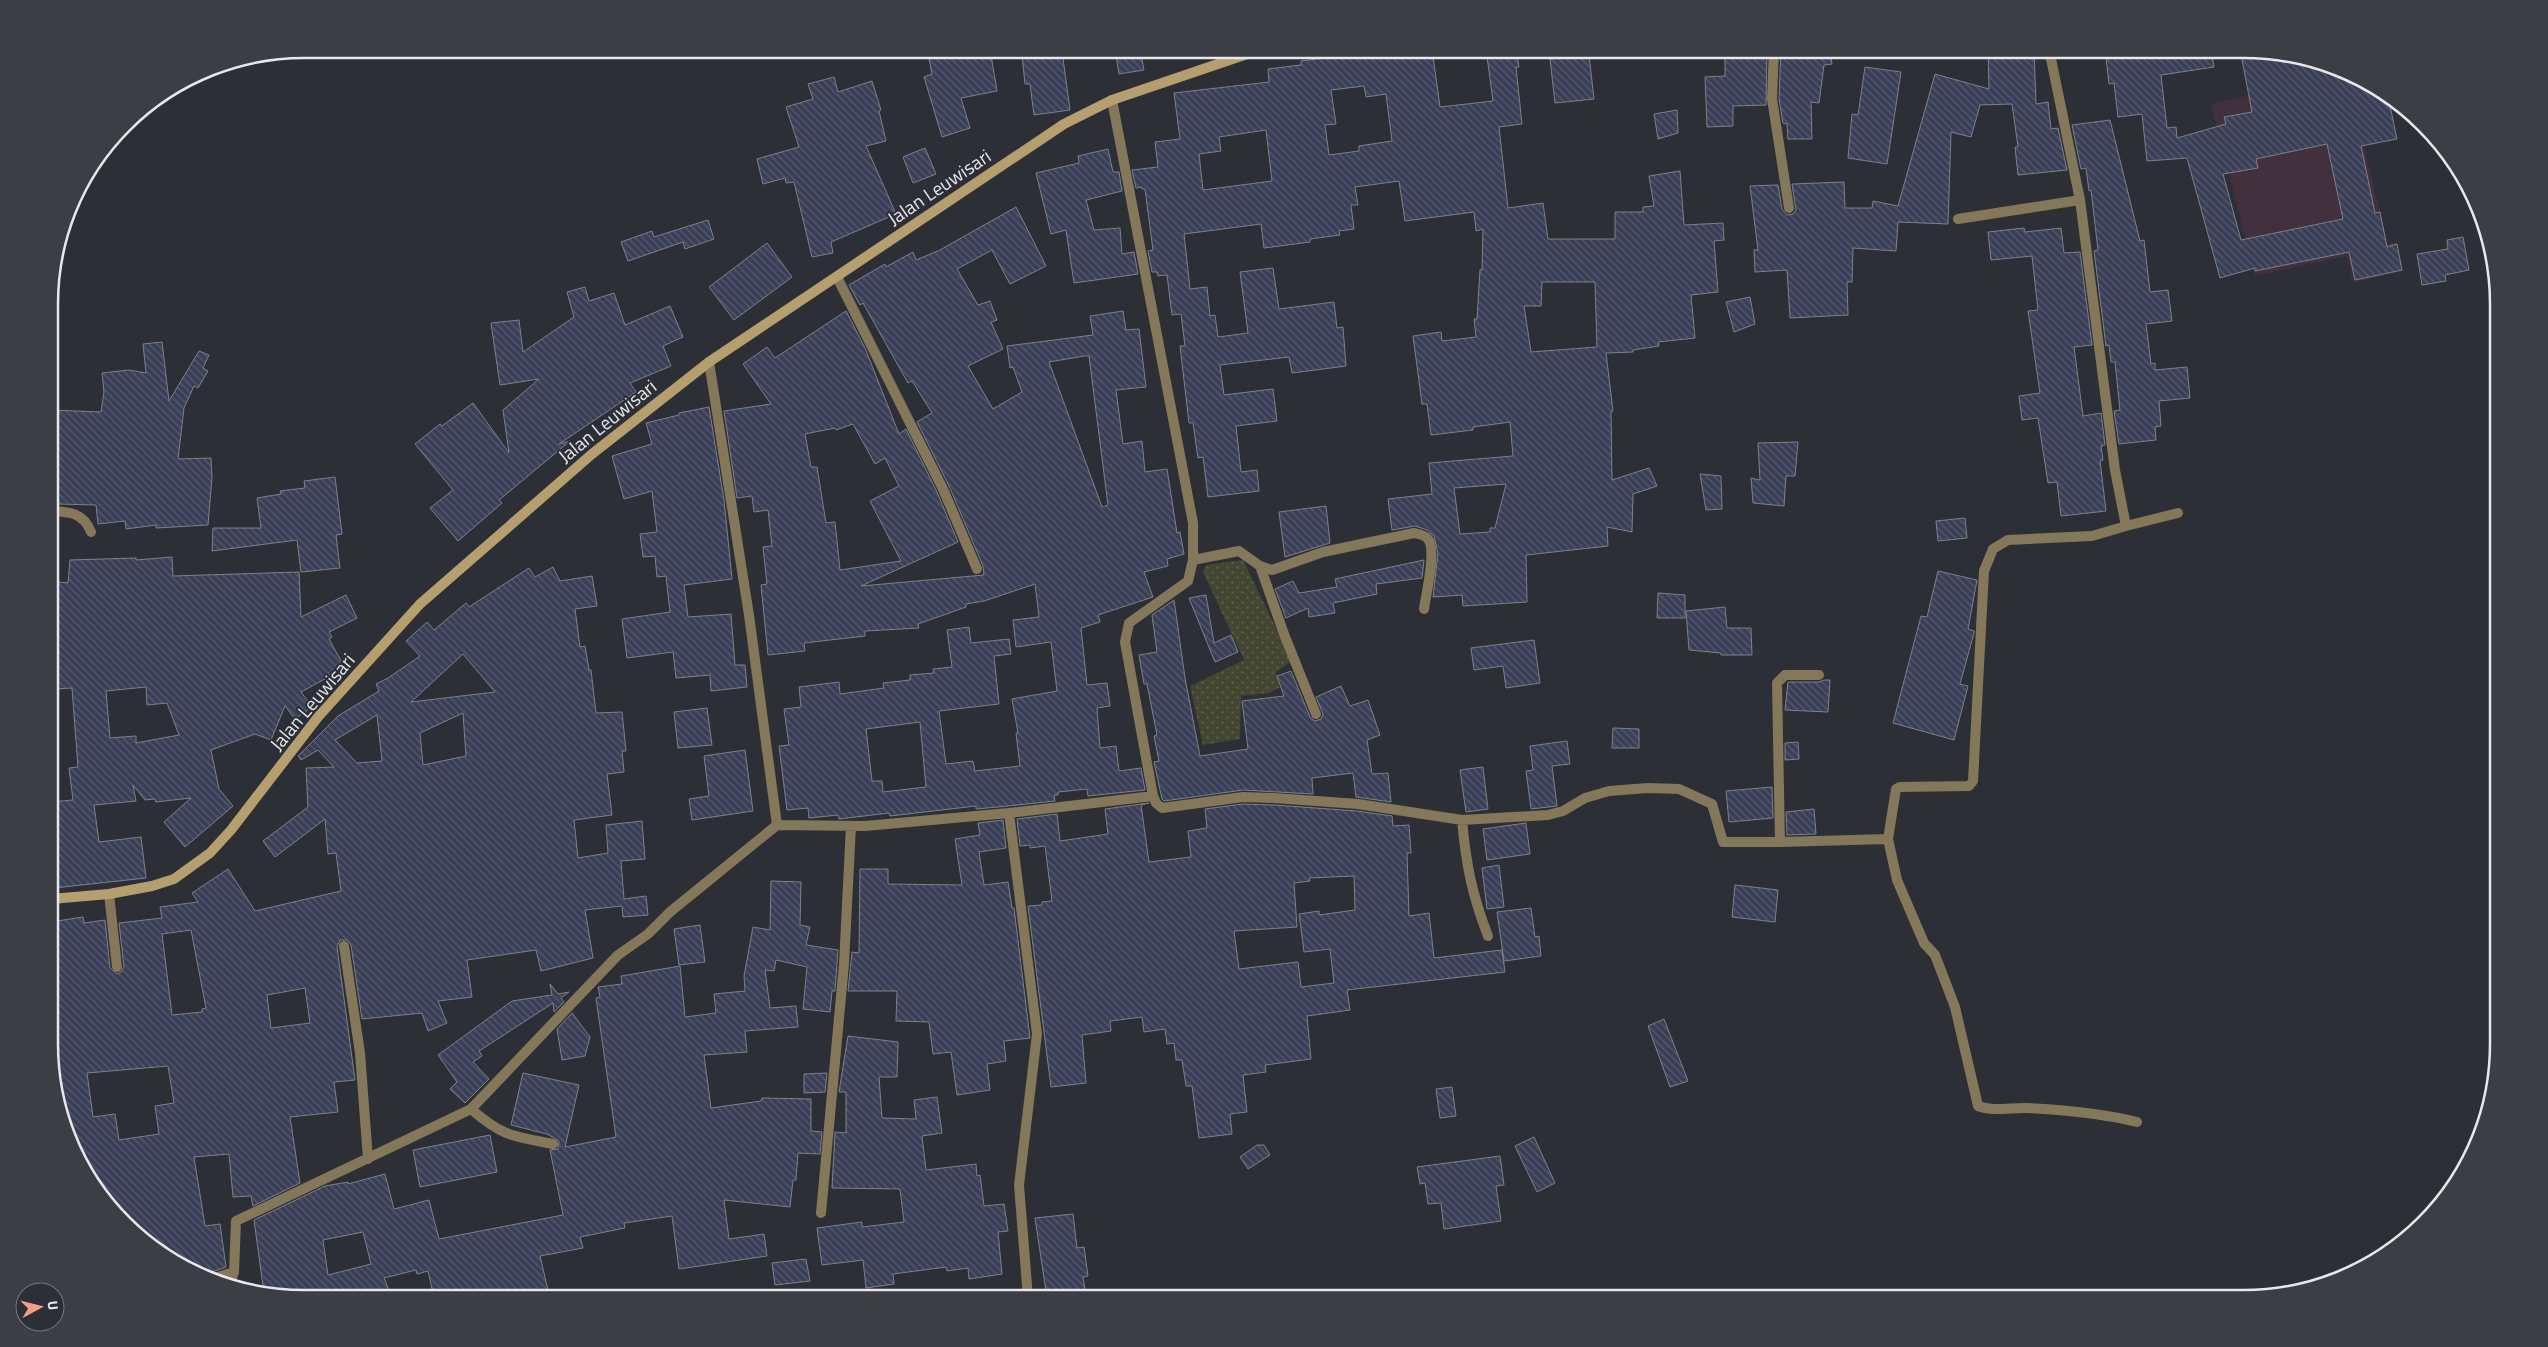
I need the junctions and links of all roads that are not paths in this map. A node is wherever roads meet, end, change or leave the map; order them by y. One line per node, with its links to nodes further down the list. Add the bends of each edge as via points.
1 (1236, 58): 4 (main road, Jalan Leuwisari)
2 (1774, 58): 6 (street, via 1772,99)
3 (2051, 58): 5 (street)
4 (1112, 100): 8 (main road, Jalan Leuwisari, via 1064,124); 14 (street, via 1192,523)
5 (2080, 200): 7 (street); 12 (street, via 2115,470)
6 (1789, 208)
7 (1958, 218)
8 (837, 277): 9 (main road, Jalan Leuwisari); 16 (street, via 943,489)
9 (709, 362): 23 (street, via 749,615); 27 (main road, Jalan Leuwisari, via 592,454 420,604 318,717 232,830 210,853 174,879)
10 (58, 511): 13 (street, via 75,512 87,522)
11 (2178, 513): 12 (street)
12 (2126, 526): 25 (street, via 2092,536 2008,540 1993,549 1984,571 1973,781 1969,786 1896,789)
13 (91, 532)
14 (1193, 560): 15 (street, via 1239,551); 20 (street, via 1188,581 1129,622 1125,642)
15 (1260, 566): 17 (street, via 1279,569 1323,552 1414,533 1423,535 1429,539 1432,550); 19 (street)
16 (977, 569)
17 (1424, 609)
18 (1820, 675): 26 (street, via 1785,674 1777,683)
19 (1316, 714)
20 (1153, 796): 21 (street); 22 (street, via 1162,808 1243,797 1274,798 1358,804)
21 (1009, 813): 24 (street); 40 (street, via 1037,1034 1019,1185)
22 (1462, 820): 26 (street, via 1548,816 1585,798 1609,791 1679,789 1712,804 1723,842); 29 (street, via 1466,867)
23 (777, 825): 24 (street); 32 (street, via 677,906 648,934 618,955)
24 (851, 826): 36 (street, via 844,964)
25 (1888, 838): 26 (street); 33 (street, via 1897,880 1924,943 1935,955 1954,1007 1978,1106 1985,1109 2079,1111)
26 (1780, 842)
27 (109, 894): 28 (main road, Jalan Leuwisari); 31 (street)
28 (58, 898)
29 (1488, 936)
30 (344, 946): 35 (street, via 360,1053)
31 (117, 967)
32 (472, 1109): 34 (street, via 490,1126 506,1135); 35 (street)
33 (2137, 1122)
34 (553, 1144)
35 (368, 1159): 37 (street, via 236,1221)
36 (821, 1213)
37 (234, 1272): 38 (street); 39 (street)
38 (223, 1275)
39 (232, 1278)
40 (1027, 1290)

